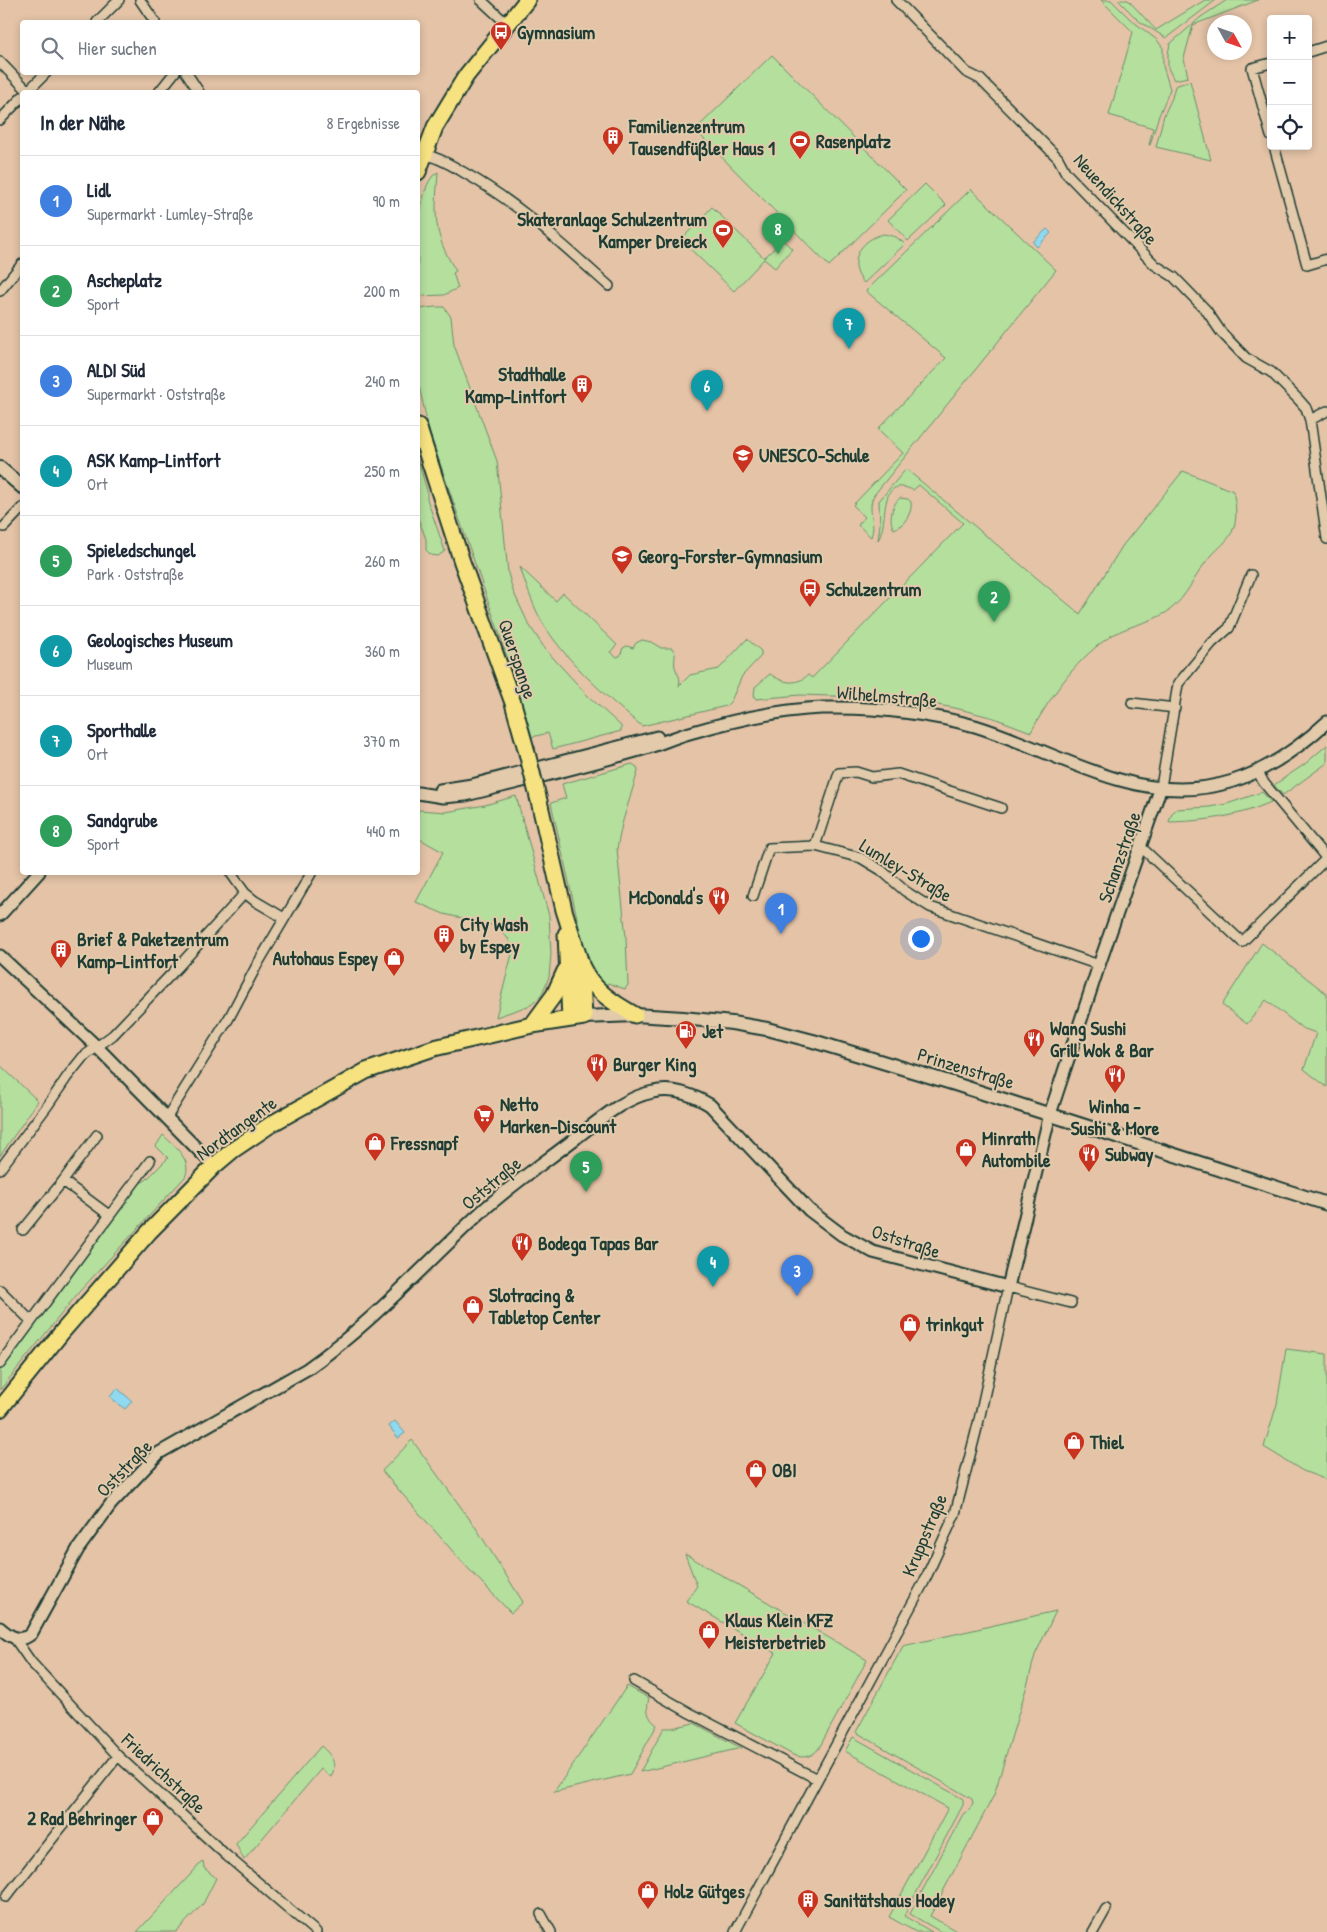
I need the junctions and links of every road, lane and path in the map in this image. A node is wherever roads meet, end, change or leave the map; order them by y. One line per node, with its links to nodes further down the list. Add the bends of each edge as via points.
1 (119, 0): 6 (street)
2 (140, 0): 7 (street)
3 (482, 0): 8 (street)
4 (527, 0): 8 (main road)
5 (896, 0): 30 (street, Neuendickstraße, via 966,72 980,79 1058,158 1066,173 1155,265 1174,277 1246,358 1271,372 1299,400)
6 (99, 20)
7 (154, 20)
8 (507, 24): 24 (main road, via 466,76)
9 (1327, 46): 10 (street)
10 (1312, 51)
11 (0, 62): 16 (street)
12 (1267, 64): 22 (street, via 1252,68)
13 (44, 75): 17 (street)
14 (173, 75): 18 (street)
15 (188, 75): 19 (street)
16 (23, 90)
17 (29, 90)
18 (161, 90)
19 (198, 90)
20 (20, 99): 21 (street)
21 (0, 120)
22 (1267, 122)
23 (1275, 150): 25 (street, via 1307,265)
24 (421, 154): 27 (street, via 444,161 513,203)
25 (1327, 259)
26 (20, 266): 28 (street)
27 (609, 286)
28 (0, 290)
29 (1327, 411): 30 (street)
30 (1310, 420): 35 (street, Neuendickstraße)
31 (420, 432): 60 (main road, Querspange, bridge, via 513,703 539,800)
32 (0, 468): 36 (main road)
33 (1327, 476): 35 (street)
34 (0, 478): 37 (main road)
35 (1318, 480): 40 (street, Neuendickstraße)
36 (20, 485)
37 (20, 493)
38 (20, 510): 39 (street)
39 (4, 527)
40 (1327, 539)
41 (1252, 575): 43 (street, via 1228,628 1178,684)
42 (1132, 702): 43 (street)
43 (1175, 708): 46 (street)
44 (1327, 722): 45 (street, via 1287,755)
45 (1258, 772): 46 (street, via 1203,787); 51 (street)
46 (1161, 787): 47 (street, Wilhelmstraße, via 1120,780 975,726 922,714 820,708 767,714 690,732 635,751 466,795 443,797); 50 (street, Schanzstraße)
47 (420, 793)
48 (1002, 808): 49 (street, via 898,774 872,777 856,772 839,773)
49 (815, 846): 56 (street, Lumley-Straße, via 769,848); 61 (street, Lumley-Straße, via 861,858 930,907)
50 (1141, 847): 51 (street, via 1242,942); 61 (street, Schanzstraße)
51 (1327, 858)
52 (36, 875): 57 (street)
53 (232, 875): 55 (street)
54 (310, 875): 58 (street)
55 (245, 892): 58 (street); 65 (street, via 132,1016)
56 (753, 896)
57 (0, 915)
58 (284, 918): 67 (street, via 229,1018)
59 (0, 956): 65 (street)
60 (574, 964): 62 (main road, via 603,994); 63 (main road, Querspange); 64 (main road)
61 (1099, 965): 66 (street, Schanzstraße)
62 (635, 1015): 63 (main road, Prinzenstraße); 66 (main road, Prinzenstraße, via 767,1029)
63 (577, 1018): 64 (main road, Nordtangente)
64 (532, 1024): 70 (main road, Nordtangente, via 434,1048 366,1071 274,1123)
65 (97, 1047): 67 (street); 71 (street, via 83,1057 66,1077)
66 (1050, 1114): 73 (main road, Prinzenstraße); 76 (street, Kruppstraße)
67 (167, 1117): 70 (street)
68 (97, 1135): 72 (street)
69 (150, 1161): 74 (street)
70 (214, 1166): 81 (main road, Nordtangente, via 148,1232)
71 (0, 1169)
72 (63, 1181): 74 (street); 75 (street)
73 (1327, 1204)
74 (108, 1215): 79 (street)
75 (23, 1230)
76 (1008, 1287): 78 (street, Oststraße); 83 (street, Oststraße, via 873,1252 815,1215 710,1105 678,1091 643,1094 599,1120 490,1204 327,1354 159,1453 111,1504 78,1549 31,1634 22,1639); 86 (street, Kruppstraße, via 955,1514 924,1582)
77 (0, 1290): 79 (street)
78 (1071, 1303)
79 (31, 1322): 80 (street)
80 (0, 1364)
81 (0, 1409)
82 (0, 1628): 83 (street, Friedrichstraße)
83 (15, 1638): 85 (street, Friedrichstraße, via 31,1662)
84 (634, 1681): 86 (street)
85 (118, 1756): 87 (street); 90 (street, Friedrichstraße)
86 (817, 1779): 92 (street, Kruppstraße)
87 (6, 1898)
88 (1106, 1909): 93 (street)
89 (541, 1914): 91 (street)
90 (316, 1932)
91 (550, 1932)
92 (735, 1932)
93 (1093, 1932)

